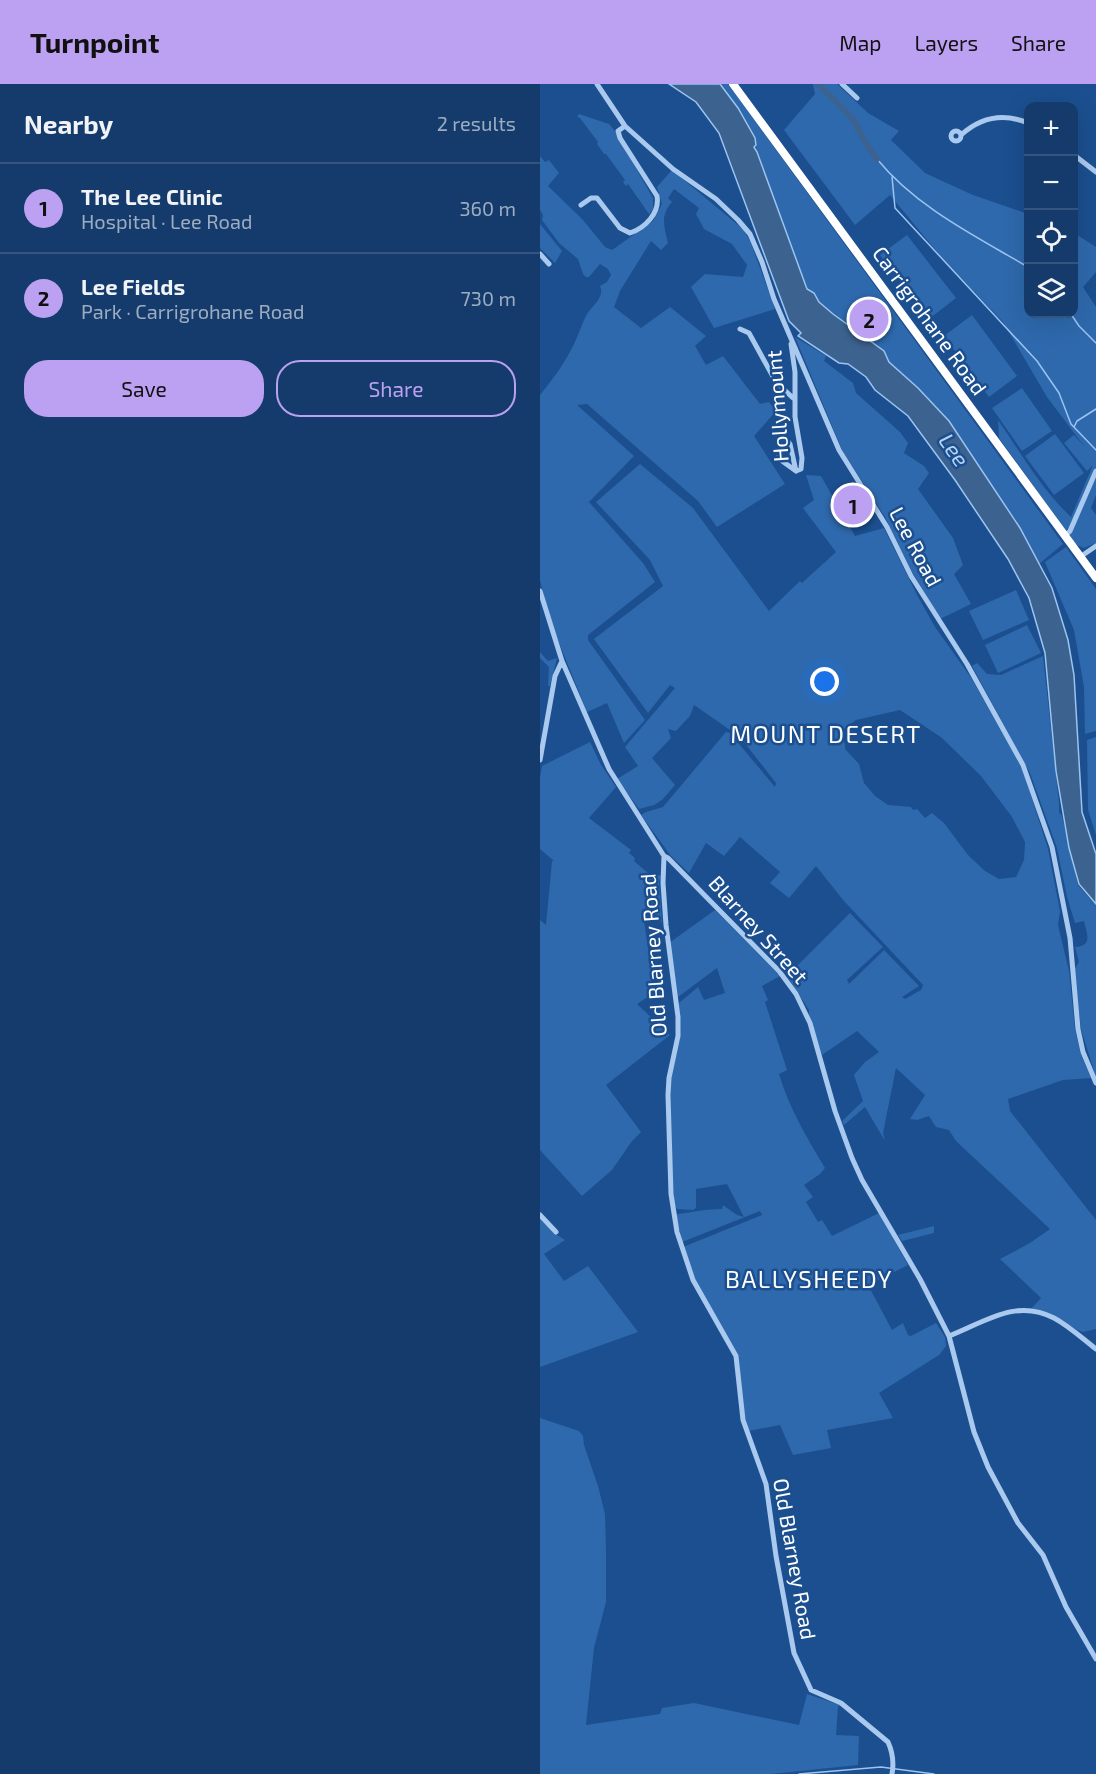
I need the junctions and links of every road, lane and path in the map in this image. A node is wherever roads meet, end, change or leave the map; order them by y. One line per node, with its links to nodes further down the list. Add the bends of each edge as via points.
1 (597, 84): 6 (street, Lee Road)
2 (733, 84): 20 (highway, Carrigrohane Road)
3 (842, 84): 4 (street)
4 (857, 98)
5 (1024, 121): 7 (street, via 993,118)
6 (626, 127): 10 (street, via 618,133 657,196 658,207 635,231 628,232 620,228 597,198); 14 (street, Lee Road, via 673,169 716,200 750,234)
7 (961, 135)
8 (1075, 156): 9 (street)
9 (1096, 172)
10 (581, 205)
11 (541, 257): 12 (street)
12 (549, 264)
13 (740, 329): 15 (street, via 749,333 776,382)
14 (790, 336): 15 (street, Hollymount, via 795,372); 28 (street, Lee Road, via 839,450 1023,765 1052,847 1070,938 1078,1029)
15 (793, 398): 18 (street, Hollymount, via 802,458 801,469)
16 (782, 434): 18 (street, Hollymount, via 790,444)
17 (778, 458): 18 (street, Hollymount)
18 (796, 471)
19 (1096, 471): 20 (street)
20 (1065, 536): 22 (highway, Carrigrohane Road)
21 (1096, 546): 22 (street)
22 (1080, 557): 23 (highway, Carrigrohane Road)
23 (1096, 578)
24 (540, 591): 25 (street, Blarney Street)
25 (562, 661): 26 (street, via 555,676); 27 (street, Blarney Street, via 609,769)
26 (540, 760)
27 (664, 856): 31 (street, Blarney Street, via 779,971 805,1009 852,1158); 34 (street, Old Blarney Road, via 667,934 678,1017 668,1095 671,1194 677,1232 698,1291 736,1356 743,1420 766,1484 794,1653 811,1690 841,1703 888,1742 894,1764)
28 (1096, 1083)
29 (540, 1215): 30 (street)
30 (556, 1232)
31 (949, 1336): 32 (street, via 1021,1309 1056,1319); 33 (street, Blarney Street, via 974,1432 988,1467 1018,1523 1042,1555)
32 (1096, 1349)
33 (1096, 1659)
34 (892, 1774)

